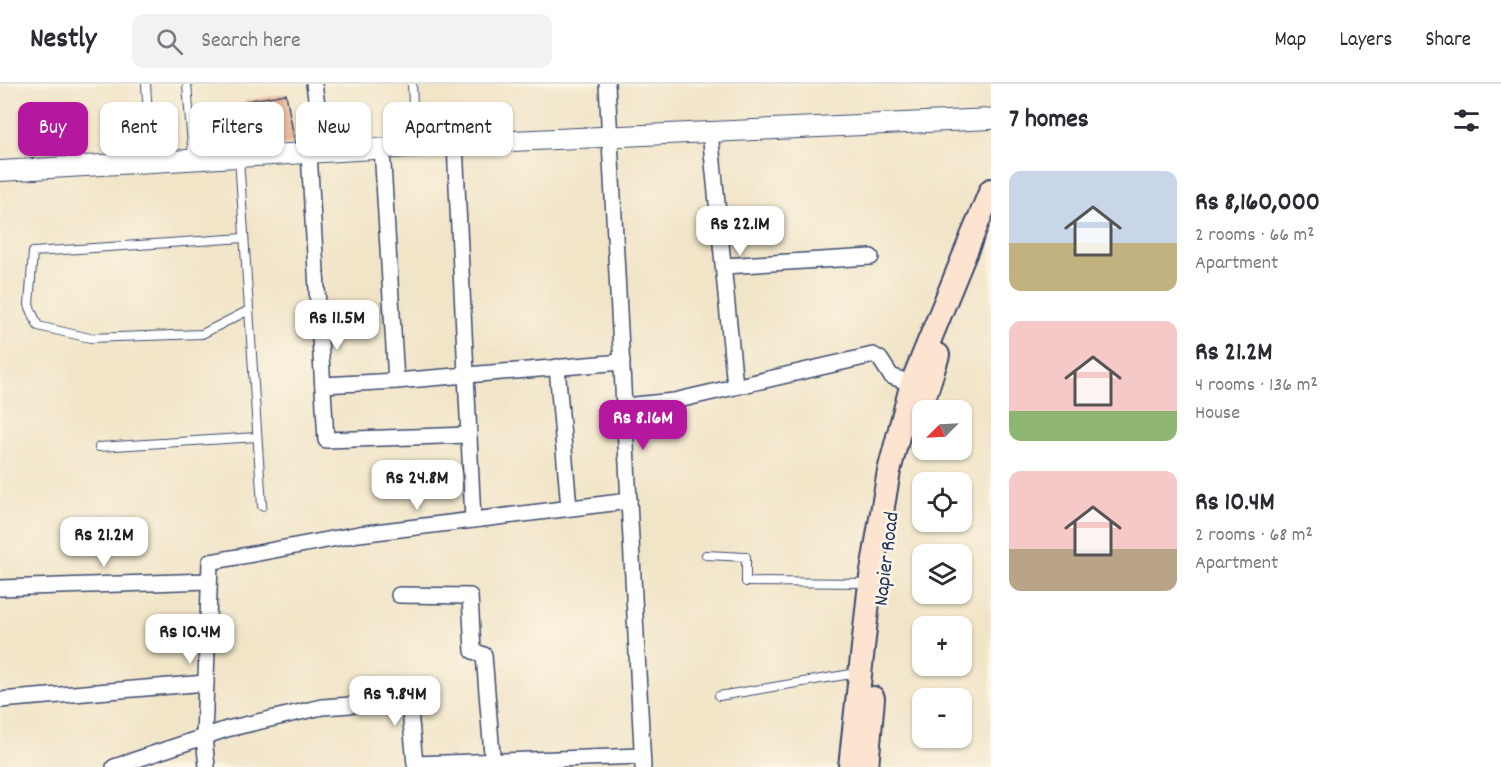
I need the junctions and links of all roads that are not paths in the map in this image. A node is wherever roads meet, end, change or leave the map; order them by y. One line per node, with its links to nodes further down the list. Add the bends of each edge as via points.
1 (146, 84): 19 (lane)
2 (187, 84): 18 (lane)
3 (314, 84): 6 (street)
4 (412, 84): 7 (lane)
5 (607, 84): 10 (street)
6 (315, 102)
7 (413, 102)
8 (991, 118): 9 (street)
9 (710, 132): 10 (street); 25 (street)
10 (611, 136): 11 (street); 27 (street)
11 (513, 141)
12 (382, 148): 13 (street); 30 (street)
13 (371, 149)
14 (296, 153): 17 (street)
15 (316, 156): 31 (street)
16 (456, 156): 29 (street)
17 (239, 157): 18 (street); 23 (lane)
18 (193, 160): 19 (street)
19 (151, 162): 20 (street)
20 (0, 171)
21 (991, 190): 33 (main road)
22 (991, 223): 33 (main road, Napier Road)
23 (244, 238): 26 (lane); 26 (lane, via 33,252 29,305 38,326 90,338 202,334)
24 (871, 257): 25 (street)
25 (724, 266): 32 (street)
26 (249, 310): 36 (lane)
27 (622, 362): 28 (street); 34 (street)
28 (557, 367): 29 (street); 40 (street)
29 (466, 375): 30 (street); 35 (street)
30 (396, 381): 31 (street)
31 (323, 385): 35 (street, via 326,440)
32 (735, 386): 33 (street, via 873,355 880,358 891,376); 34 (street)
33 (920, 387): 44 (main road, via 889,471); 58 (main road, Napier Road, via 888,539)
34 (624, 406): 38 (street)
35 (469, 435): 41 (street)
36 (257, 437): 37 (lane); 39 (lane)
37 (99, 447)
38 (629, 501): 40 (street); 52 (street)
39 (261, 506)
40 (569, 508): 41 (street)
41 (473, 520): 43 (street, via 359,534 210,562)
42 (706, 555): 44 (lane, via 746,557 746,582)
43 (209, 581): 45 (street); 48 (street)
44 (870, 583): 47 (main road)
45 (0, 588)
46 (399, 595): 53 (street, via 470,596 473,651 484,654)
47 (861, 672): 49 (lane); 57 (main road)
48 (206, 683): 50 (street); 51 (street)
49 (719, 696)
50 (0, 700)
51 (204, 736): 54 (street, via 322,707 409,701); 55 (street); 56 (street)
52 (643, 761): 53 (street)
53 (493, 764): 54 (street)
54 (409, 765)
55 (114, 767)
56 (207, 767)
57 (850, 767)
58 (867, 767)

